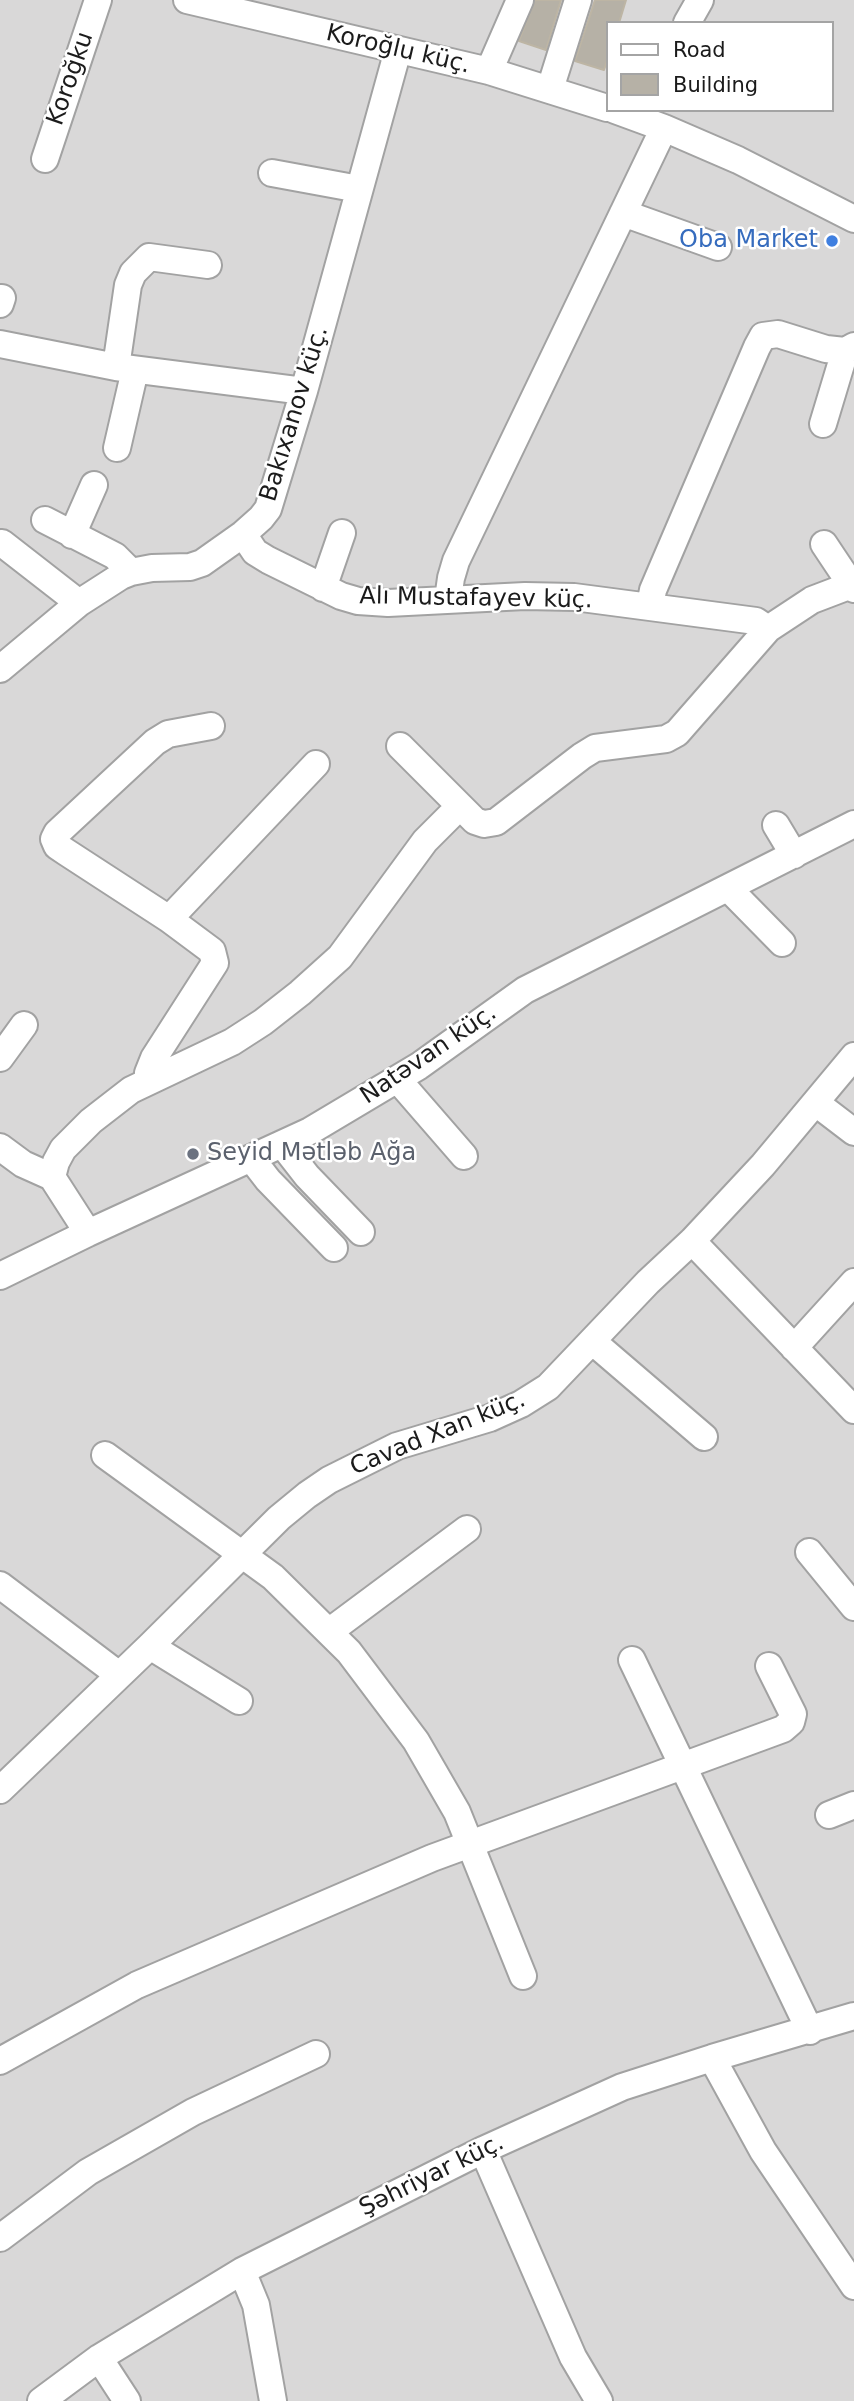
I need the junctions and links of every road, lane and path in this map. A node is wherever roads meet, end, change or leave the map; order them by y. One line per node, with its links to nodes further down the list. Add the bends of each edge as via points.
1 (98, 0): 13 (street, Koroğku)
2 (520, 0): 8 (street)
3 (578, 0): 9 (street)
4 (699, 0): 6 (street)
5 (201, 2): 7 (street, Koroğlu küç.)
6 (688, 21)
7 (398, 50): 8 (street, Koroğlu küç.); 15 (street, Bakıxanov küç.)
8 (489, 71): 9 (street, Koroğlu küç.)
9 (550, 89): 10 (street, Koroğlu küç.)
10 (606, 108)
11 (628, 112): 12 (street)
12 (664, 128): 16 (street); 17 (street)
13 (45, 159)
14 (272, 173): 15 (street)
15 (359, 189): 23 (street, Bakıxanov küç.)
16 (623, 213): 18 (street); 36 (street, via 456,561)
17 (854, 219)
18 (718, 247)
19 (208, 265): 22 (street, via 149,257 133,273 128,285)
20 (0, 344): 22 (street)
21 (849, 349): 24 (street); 38 (street, via 826,349 778,334 763,337)
22 (126, 368): 23 (street); 25 (street)
23 (304, 391): 29 (street, Bakıxanov küç., via 268,509)
24 (823, 424)
25 (117, 448)
26 (93, 485): 30 (street)
27 (45, 520): 30 (street)
28 (342, 533): 35 (street)
29 (243, 534): 33 (street, Bakıxanov küç., via 202,563); 35 (street, Alı Mustafayev küç., via 255,552)
30 (72, 535): 33 (street, via 115,556)
31 (2, 543): 37 (street)
32 (824, 544): 34 (street)
33 (131, 572): 37 (street, Bakıxanov küç.)
34 (853, 586): 39 (street, via 803,605)
35 (323, 588): 36 (street, Alı Mustafayev küç., via 358,601)
36 (448, 598): 38 (street, Alı Mustafayev küç., via 574,597)
37 (79, 603): 40 (street, Bakıxanov küç.)
38 (650, 606): 39 (street, Alı Mustafayev küç., via 756,621)
39 (768, 629): 44 (street, via 677,733 666,739 595,748 496,822 475,821)
40 (0, 669)
41 (211, 726): 49 (street, via 168,734 155,742 54,839 66,852)
42 (400, 746): 44 (street)
43 (316, 764): 49 (street)
44 (460, 806): 54 (street, via 425,841 340,957 300,993 232,1042)
45 (854, 824): 47 (street, Natəvan küç.)
46 (776, 825): 47 (street)
47 (794, 855): 48 (street, Natəvan küç.)
48 (728, 888): 50 (street); 55 (street, Natəvan küç., via 525,990)
49 (169, 919): 54 (street, via 212,951 215,963 154,1058)
50 (782, 943)
51 (24, 1025): 53 (street)
52 (854, 1056): 56 (street, Cavad Xan küç.)
53 (0, 1058)
54 (150, 1079): 62 (street, via 110,1105 63,1149)
55 (398, 1080): 58 (street, Natəvan küç.); 60 (street)
56 (816, 1103): 57 (street); 65 (street, Cavad Xan küç.)
57 (854, 1132)
58 (282, 1144): 61 (street, Natəvan küç.); 63 (street)
59 (0, 1147): 62 (street)
60 (464, 1156)
61 (251, 1158): 64 (street, Natəvan küç.); 66 (street)
62 (52, 1177): 64 (street)
63 (361, 1232)
64 (88, 1233): 67 (street, Natəvan küç.)
65 (692, 1241): 69 (street, Cavad Xan küç.); 70 (street)
66 (334, 1248)
67 (0, 1276)
68 (854, 1282): 70 (street)
69 (592, 1341): 72 (street); 76 (street, Cavad Xan küç., via 548,1387 521,1404 397,1446 330,1480 279,1518)
70 (794, 1348): 71 (street)
71 (854, 1410)
72 (704, 1437)
73 (105, 1455): 76 (street)
74 (467, 1529): 79 (street)
75 (809, 1552): 78 (street)
76 (243, 1555): 79 (street); 80 (street, Cavad Xan küç.)
77 (0, 1585): 83 (street)
78 (854, 1607)
79 (330, 1631): 89 (street, via 416,1741)
80 (150, 1646): 83 (street, Cavad Xan küç.); 84 (street)
81 (632, 1660): 85 (street)
82 (769, 1666): 85 (street, via 793,1714 791,1722 783,1729)
83 (119, 1675): 86 (street, Cavad Xan küç.)
84 (239, 1701)
85 (682, 1765): 89 (street); 92 (street)
86 (0, 1790)
87 (854, 1805): 88 (street)
88 (829, 1815)
89 (472, 1845): 90 (street); 95 (street, via 137,1985)
90 (523, 1976)
91 (854, 2016): 92 (street, Şəhriyar küç.)
92 (810, 2031): 94 (street, Şəhriyar küç.)
93 (316, 2054): 97 (street, via 193,2112 88,2172)
94 (712, 2058): 96 (street, Şəhriyar küç., via 622,2087); 99 (street, via 764,2151)
95 (0, 2061)
96 (483, 2150): 98 (street, Şəhriyar küç.); 104 (street, via 573,2357)
97 (0, 2238)
98 (242, 2271): 100 (street, Şəhriyar küç.); 103 (street, via 256,2305)
99 (854, 2286)
100 (99, 2358): 101 (street, Şəhriyar küç.); 102 (street)
101 (41, 2401)
102 (127, 2401)
103 (273, 2401)
104 (599, 2401)

